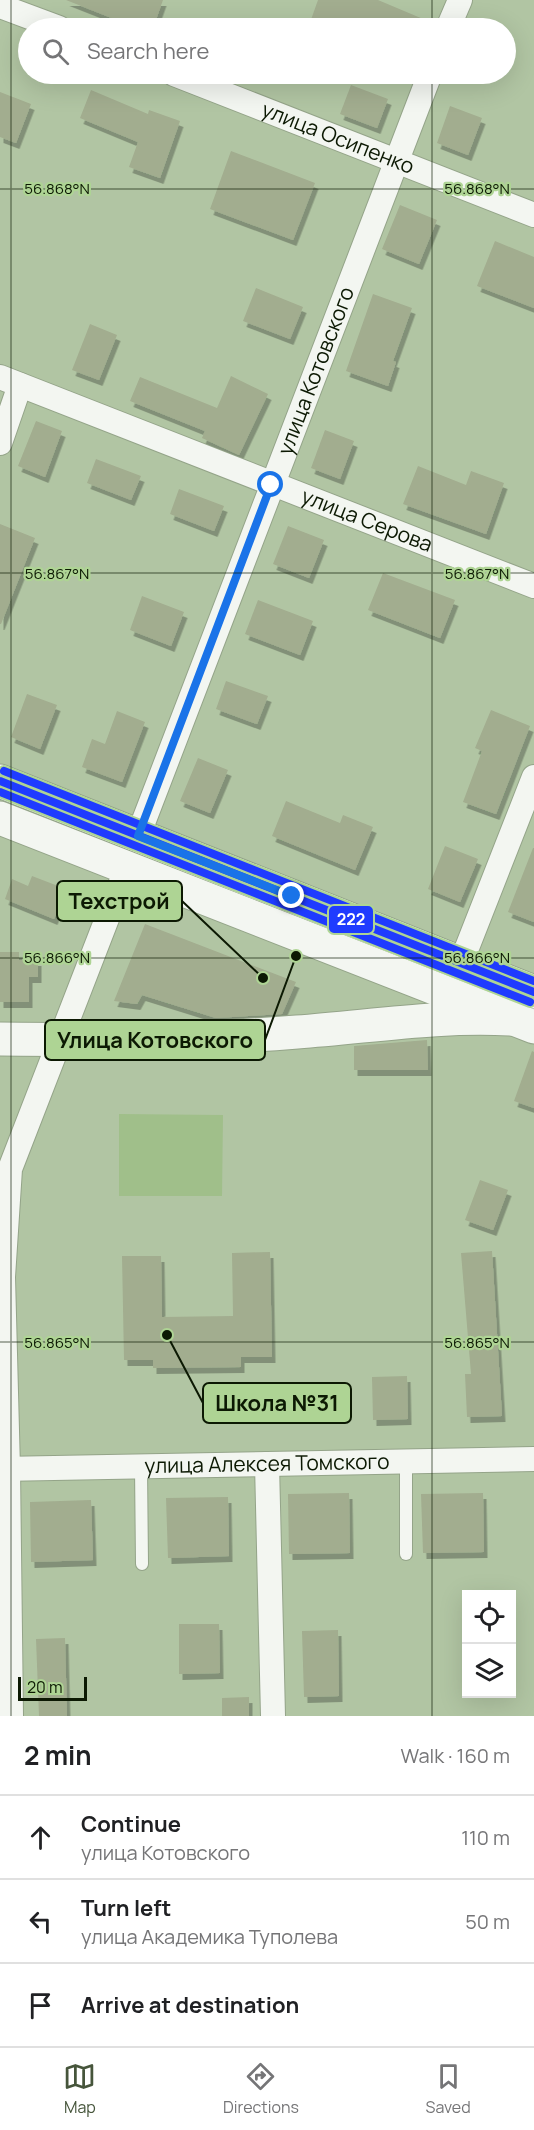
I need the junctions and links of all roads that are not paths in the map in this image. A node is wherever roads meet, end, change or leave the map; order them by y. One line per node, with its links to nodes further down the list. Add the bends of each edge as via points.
1 (460, 0): 4 (street)
2 (0, 6): 3 (street)
3 (32, 18)
4 (452, 18)
5 (200, 84): 7 (street, улица Осипенко)
6 (426, 84): 7 (street, улица Котовского)
7 (396, 160): 8 (street, улица Осипенко); 11 (street, улица Котовского)
8 (534, 215)
9 (10, 381): 10 (street); 11 (street, улица Серова)
10 (0, 442)
11 (271, 485): 12 (street, улица Серова); 16 (street, улица Котовского)
12 (534, 586)
13 (534, 777): 18 (street)
14 (0, 781): 16 (main road)
15 (0, 818): 17 (main road)
16 (138, 836): 18 (main road)
17 (127, 867): 20 (main road); 22 (street)
18 (461, 963): 19 (main road)
19 (532, 991): 20 (main road, via 507,999)
20 (524, 1023): 22 (main road, via 472,1017 296,1032)
21 (0, 1039): 22 (main road)
22 (62, 1039): 27 (street, via 10,1169 3,1276)
23 (534, 1459): 24 (street, улица Алексея Томского)
24 (406, 1461): 25 (street, улица Алексея Томского); 28 (lane)
25 (267, 1464): 26 (street, улица Алексея Томского); 32 (street)
26 (141, 1467): 27 (street, улица Алексея Томского); 29 (lane)
27 (4, 1469): 30 (street)
28 (406, 1554)
29 (142, 1564)
30 (5, 1603): 31 (street)
31 (11, 1716)
32 (273, 1716)

